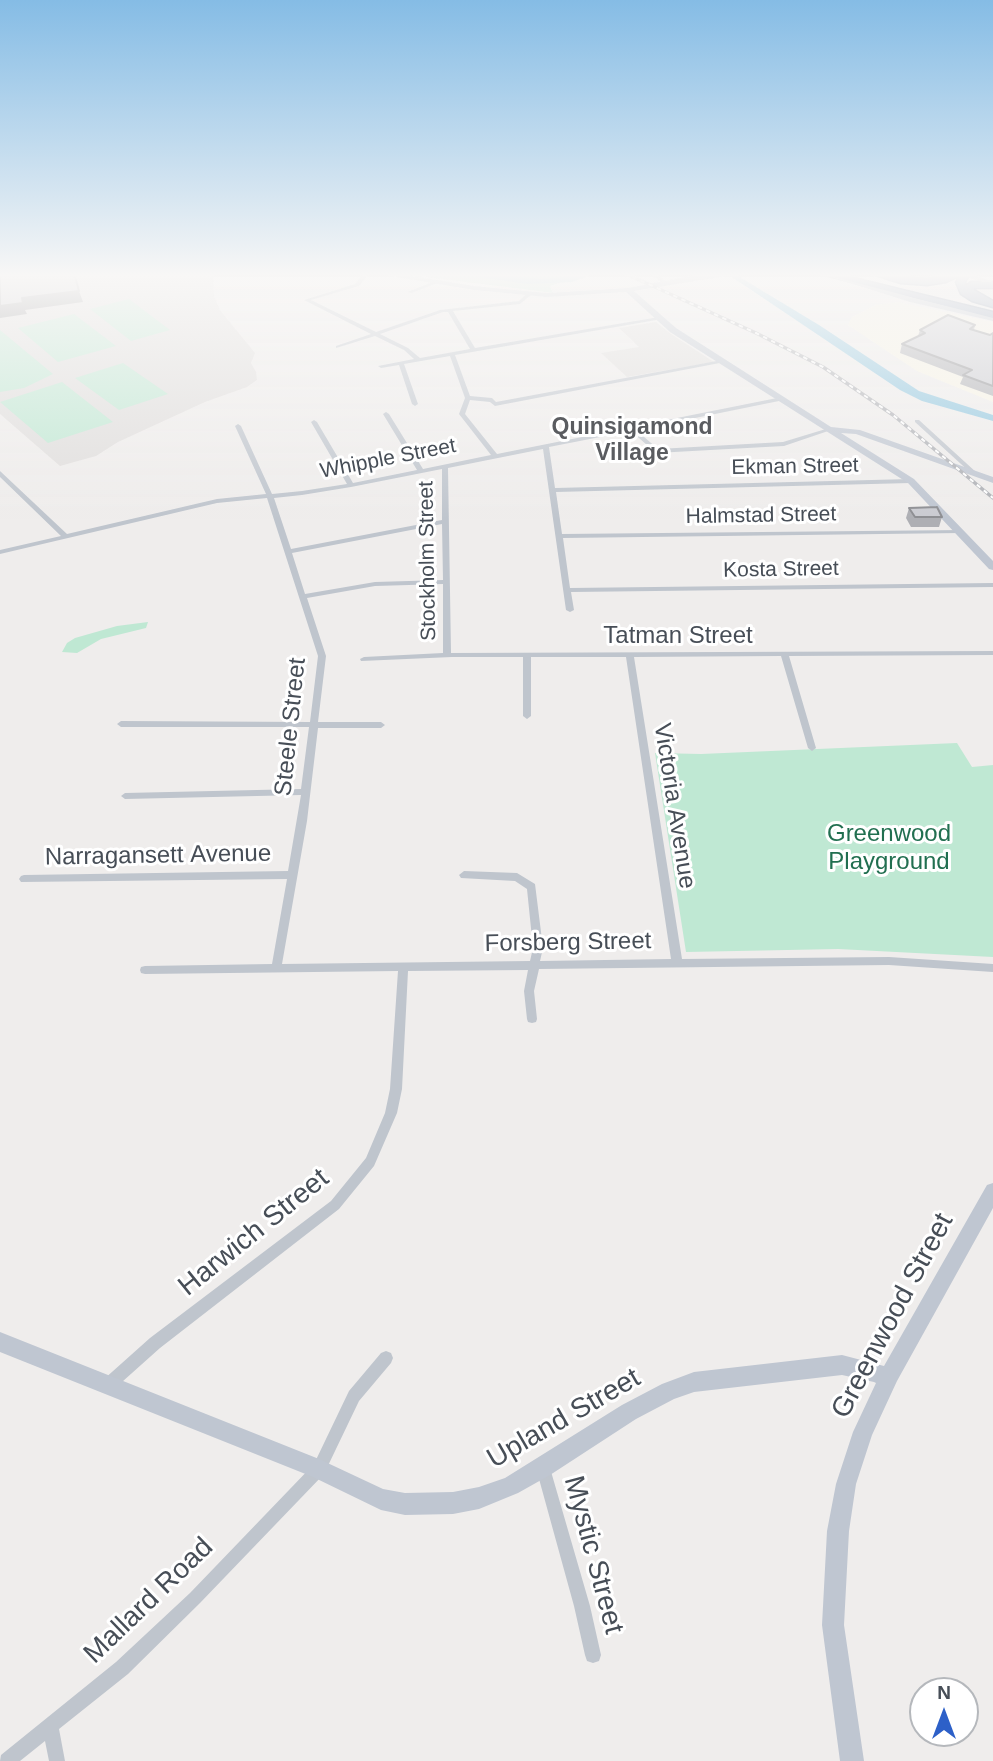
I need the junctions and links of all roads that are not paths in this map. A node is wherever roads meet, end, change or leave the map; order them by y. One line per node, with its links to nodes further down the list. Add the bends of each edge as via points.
1 (413, 355): 5 (street)
2 (444, 355): 5 (street)
3 (452, 355): 9 (street)
4 (712, 355): 6 (main road)
5 (418, 359): 7 (street)
6 (722, 362): 9 (street, via 495,404); 10 (main road)
7 (401, 363): 8 (street); 11 (street)
8 (381, 366)
9 (468, 398): 19 (street, via 462,414)
10 (782, 399): 16 (street, Whipple Street); 17 (main road)
11 (415, 404)
12 (386, 414): 21 (street)
13 (917, 421): 23 (street)
14 (314, 422): 26 (street)
15 (238, 426): 28 (street, Steele Street)
16 (632, 429): 17 (street, via 656,451 784,444); 18 (street, Whipple Street)
17 (831, 429): 23 (main road, via 857,432); 25 (main road)
18 (547, 446): 19 (street, Whipple Street); 27 (street)
19 (495, 456): 20 (street, Whipple Street)
20 (445, 466): 21 (street, Whipple Street); 29 (street, Stockholm Street)
21 (421, 471): 26 (street, Whipple Street)
22 (0, 473): 32 (street)
23 (975, 474): 24 (main road)
24 (993, 480)
25 (911, 481): 27 (street, Ekman Street); 30 (main road)
26 (351, 485): 28 (street, Whipple Street)
27 (555, 490): 31 (street)
28 (270, 496): 32 (street, Whipple Street, via 216,501); 33 (street, Steele Street)
29 (445, 521): 33 (street); 36 (street, Stockholm Street)
30 (961, 531): 31 (street, Halmstad Street); 35 (main road)
31 (561, 536): 38 (street)
32 (66, 537): 34 (street, Whipple Street)
33 (289, 551): 39 (street, Steele Street)
34 (0, 552)
35 (993, 567)
36 (446, 582): 39 (street, via 375,584); 43 (street, Stockholm Street)
37 (993, 585): 38 (street, Kosta Street)
38 (569, 590): 40 (street)
39 (304, 596): 48 (street, Steele Street, via 322,656)
40 (570, 610)
41 (993, 653): 42 (street, Tatman Street)
42 (784, 654): 44 (street, Tatman Street); 51 (street)
43 (447, 656): 45 (street, Tatman Street); 46 (street, Tatman Street)
44 (630, 656): 45 (street, Tatman Street); 57 (street, Victoria Avenue)
45 (527, 657): 47 (street)
46 (364, 659)
47 (527, 716)
48 (314, 723): 49 (street); 50 (street); 52 (street, Steele Street)
49 (121, 724)
50 (381, 725)
51 (812, 748)
52 (304, 792): 53 (street); 54 (street, Steele Street)
53 (125, 796)
54 (292, 875): 56 (street, Narragansett Avenue); 62 (street, Steele Street)
55 (464, 875): 58 (street, via 517,877 530,884 538,948)
56 (24, 879)
57 (677, 962): 58 (street, Forsberg Street); 60 (street, Forsberg Street, via 889,961)
58 (535, 965): 59 (street, Forsberg Street); 63 (street, via 530,991)
59 (403, 967): 62 (street, Forsberg Street); 68 (street, Harwich Street, via 396,1088 391,1113 370,1161 335,1205 155,1343)
60 (993, 968)
61 (145, 970): 62 (street, Forsberg Street)
62 (276, 970)
63 (532, 1019)
64 (993, 1191): 67 (main road, Greenwood Street)
65 (0, 1342): 68 (main road, Upland Street)
66 (386, 1358): 70 (street, Mallard Road, via 354,1396)
67 (888, 1380): 69 (main road, Upland Street, via 878,1373 842,1365 694,1382 629,1412); 75 (main road, Greenwood Street, via 863,1432 846,1484 838,1531 833,1625)
68 (108, 1385): 70 (main road, Upland Street)
69 (543, 1468): 70 (main road, Upland Street, via 480,1498 429,1504 381,1499); 71 (street, Mystic Street)
70 (319, 1469): 72 (street, Mallard Road, via 122,1668)
71 (593, 1655)
72 (50, 1725): 73 (street, Mallard Road); 74 (street)
73 (7, 1761)
74 (57, 1761)
75 (852, 1761)

